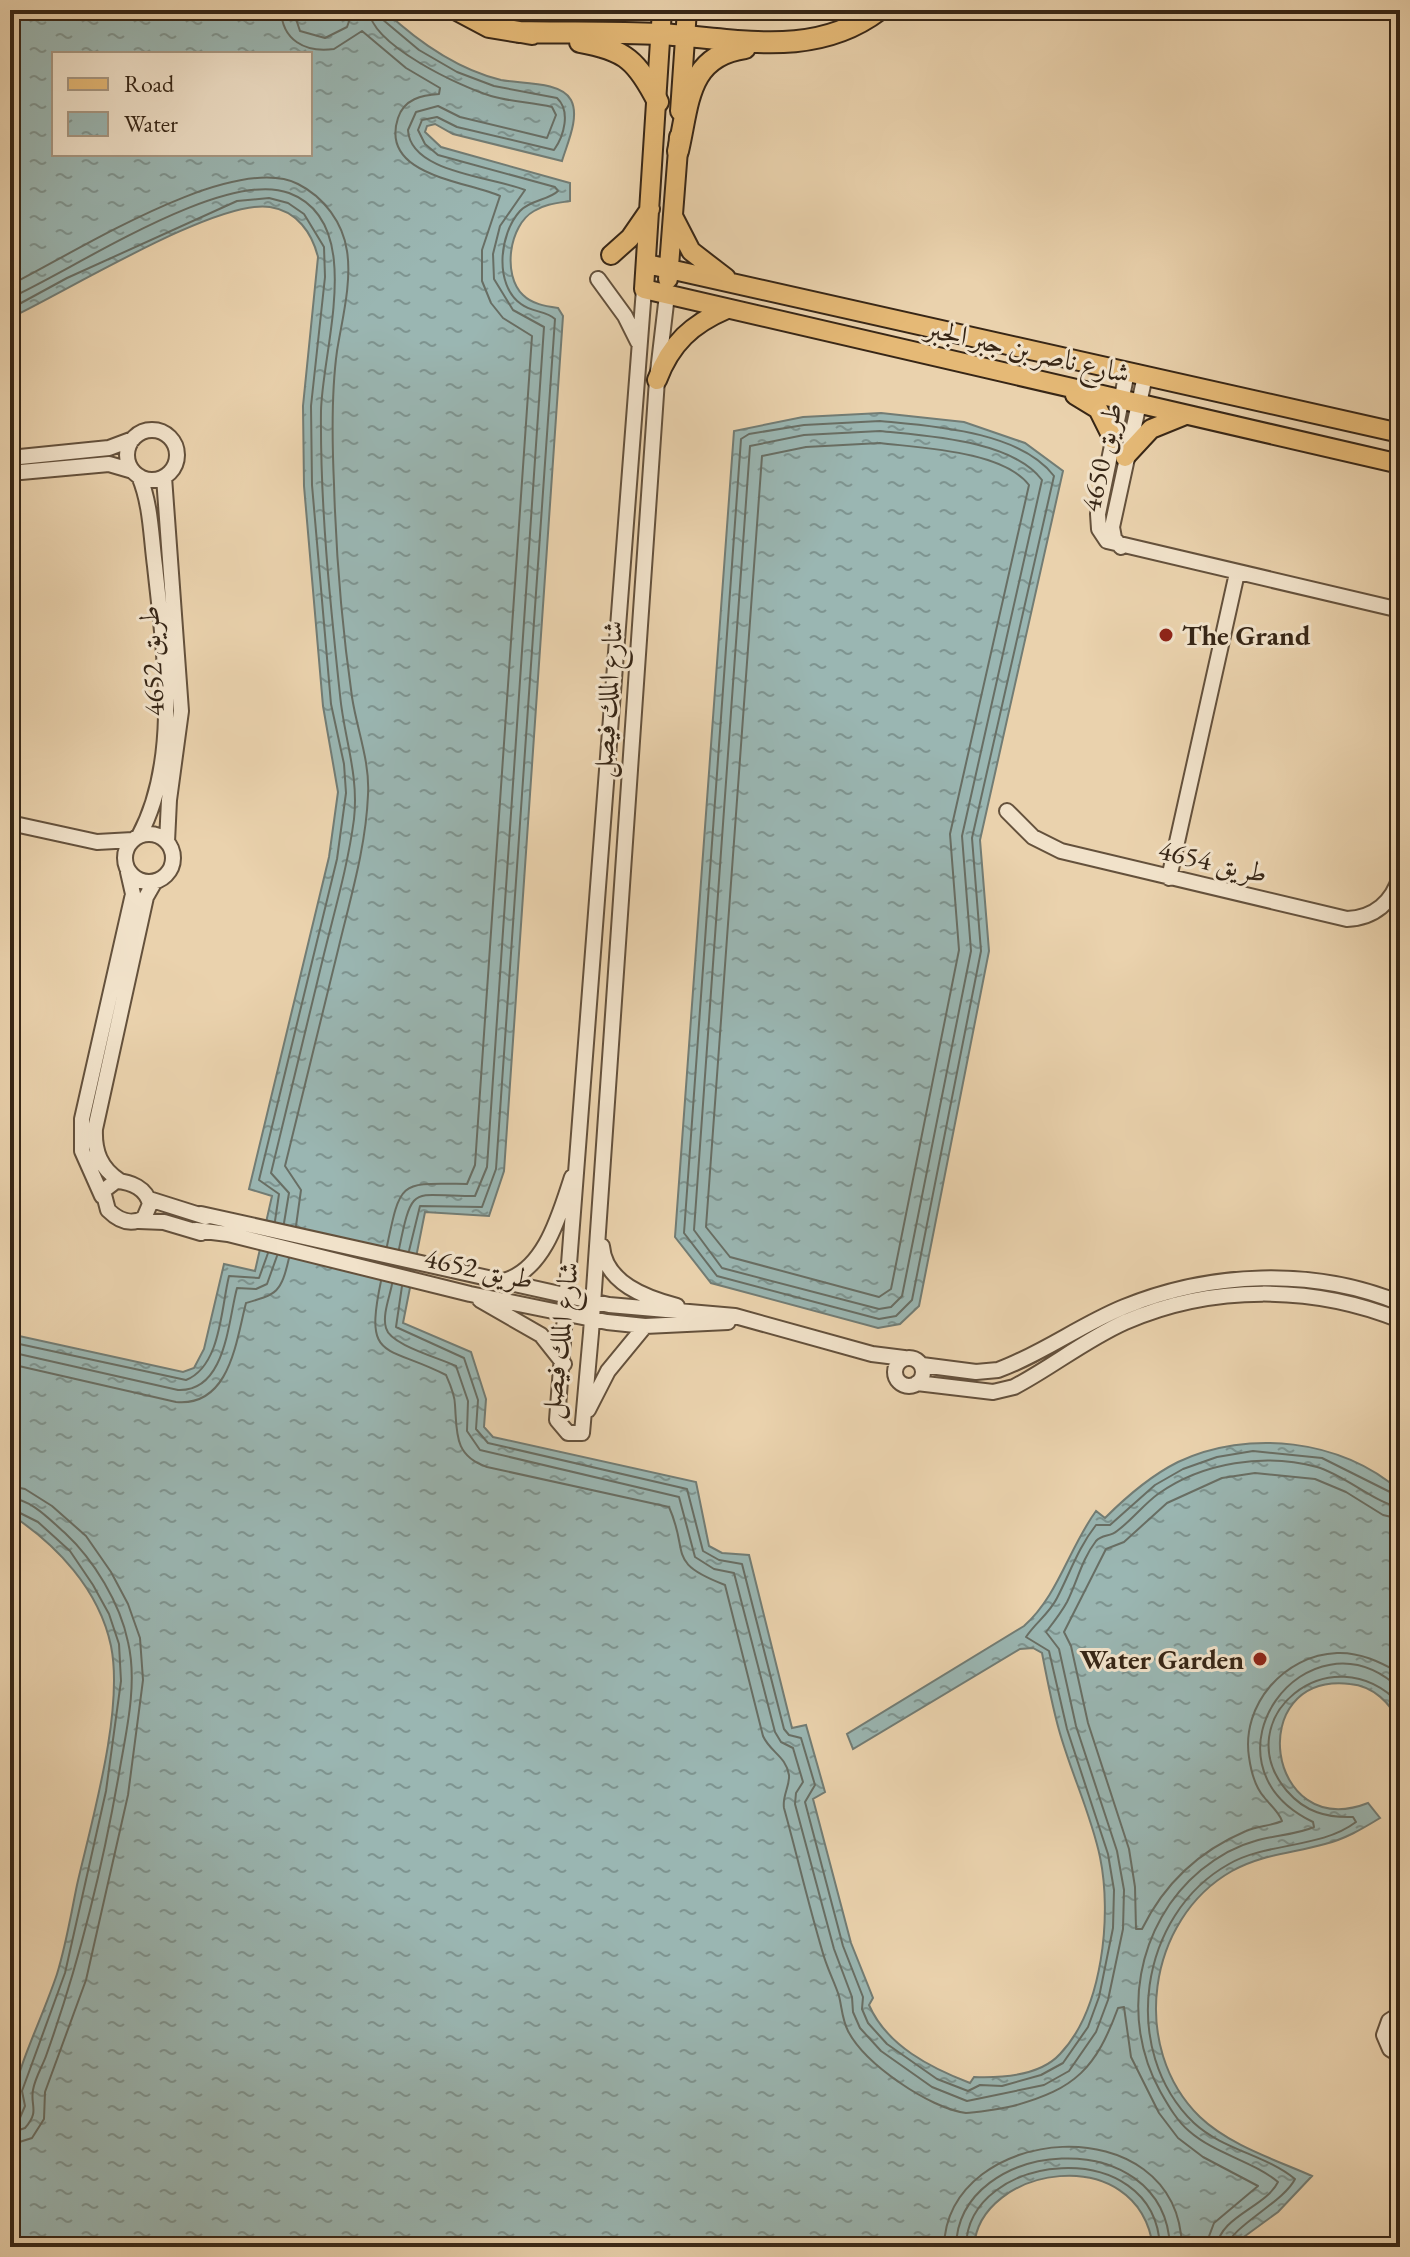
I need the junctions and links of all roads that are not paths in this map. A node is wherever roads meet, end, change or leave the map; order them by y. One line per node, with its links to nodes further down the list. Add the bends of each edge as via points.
1 (457, 10): 5 (highway, via 489,27)
2 (662, 10): 6 (main road, شارع الملك فيصل)
3 (687, 10): 7 (main road, شارع الملك فيصل)
4 (879, 10): 8 (highway, via 834,34)
5 (519, 32): 6 (highway); 9 (highway, via 618,52 637,63)
6 (661, 34): 7 (highway); 9 (main road, شارع الملك فيصل)
7 (685, 37): 8 (highway); 10 (main road, شارع الملك فيصل)
8 (780, 43): 10 (highway, via 726,51 705,65 695,80)
9 (658, 102): 11 (main road, شارع الملك فيصل)
10 (678, 151): 12 (main road, شارع الملك فيصل)
11 (651, 207): 13 (main road); 14 (main road, شارع الملك فيصل)
12 (674, 216): 15 (main road, شارع الملك فيصل); 17 (main road, via 691,251)
13 (611, 255)
14 (647, 264): 15 (main road, شارع ناصر بن جبر الجبر); 18 (main road, شارع الملك فيصل)
15 (669, 270): 17 (main road, شارع ناصر بن جبر الجبر); 19 (main road, شارع الملك فيصل)
16 (598, 279): 21 (street)
17 (739, 286): 22 (main road, شارع ناصر بن جبر الجبر)
18 (644, 289): 19 (main road, شارع ناصر بن جبر الجبر); 21 (street, شارع الملك فيصل)
19 (667, 295): 20 (main road, شارع ناصر بن جبر الجبر); 23 (street, شارع الملك فيصل)
20 (727, 309): 23 (main road, via 690,328); 24 (main road, شارع ناصر بن جبر الجبر)
21 (638, 343): 48 (street, شارع الملك فيصل)
22 (1136, 374): 25 (street, طريق 4650); 27 (main road, شارع ناصر بن جبر الجبر)
23 (657, 380): 53 (street, شارع الملك فيصل)
24 (1059, 386): 25 (main road, شارع ناصر بن جبر الجبر); 29 (main road, via 1098,409)
25 (1130, 402): 26 (main road, شارع ناصر بن جبر الجبر); 29 (street, طريق 4650); 30 (street, طريق 4650)
26 (1186, 415): 30 (main road, via 1151,429); 32 (main road, شارع ناصر بن جبر الجبر)
27 (1400, 433)
28 (133, 439): 31 (street, via 109,448); 34 (street, via 127,456); 35 (street, via 157,430 173,441 176,462)
29 (1113, 439): 36 (street, طريق 4650, via 1097,522 1102,536)
30 (1125, 457): 36 (street, طريق 4650, via 1112,527)
31 (10, 458)
32 (1400, 464)
33 (10, 473): 34 (street, via 109,464)
34 (136, 474): 35 (street); 41 (street, طريق 4652, via 149,512 164,708 155,797)
35 (164, 477): 43 (street, طريق 4652, via 181,711)
36 (1122, 547): 37 (street)
37 (1237, 573): 38 (street); 46 (street)
38 (1400, 610)
39 (1007, 811): 46 (street, طريق 4654, via 1051,847)
40 (10, 823): 42 (street)
41 (136, 838): 42 (street); 43 (street, via 159,836); 44 (street, via 125,853)
42 (97, 842): 44 (street)
43 (167, 842): 47 (street, via 174,861 164,878)
44 (127, 869): 47 (street, via 145,883); 50 (street, via 133,894 82,1119 82,1151)
45 (1400, 876): 46 (street, طريق 4654, via 1383,905 1347,919)
46 (1169, 878)
47 (154, 883): 49 (street, via 146,897 95,1129 98,1157)
48 (580, 1156): 54 (street, via 546,1242 525,1271); 56 (street, شارع الملك فيصل)
49 (120, 1181): 50 (street, via 108,1184); 51 (street, via 136,1186)
50 (102, 1196): 52 (street, via 117,1218)
51 (149, 1199): 52 (street, via 147,1214); 54 (street, طريق 4652)
52 (139, 1221): 55 (street, طريق 4652, via 237,1238)
53 (600, 1222): 57 (street, شارع الملك فيصل); 59 (street, via 603,1254 625,1285)
54 (502, 1281): 56 (street, طريق 4652)
55 (470, 1294): 60 (street, طريق 4652); 65 (street, via 541,1335)
56 (569, 1294): 57 (street, طريق 4652); 60 (street, شارع الملك فيصل)
57 (593, 1300): 59 (street, طريق 4652, via 639,1310); 61 (street, شارع الملك فيصل)
58 (1400, 1303): 67 (street, via 1288,1279 1205,1283 1123,1307 998,1370)
59 (701, 1312): 63 (street, طريق 4652)
60 (568, 1313): 61 (street, طريق 4652); 65 (street, شارع الملك فيصل)
61 (592, 1318): 64 (street, طريق 4652); 69 (street, شارع الملك فيصل)
62 (1400, 1320): 68 (street, via 1315,1297 1222,1296 1126,1322 1014,1387 993,1392)
63 (761, 1323): 64 (street, طريق 4652); 66 (street, طريق 4652)
64 (645, 1326): 69 (street, via 608,1371)
65 (564, 1364): 69 (street, شارع الملك فيصل, via 559,1426 568,1433 582,1433)
66 (900, 1364): 67 (street, via 916,1359); 68 (street, via 902,1384)
67 (922, 1365): 68 (street)
68 (917, 1383)
69 (583, 1421)
70 (1398, 2014): 71 (street, via 1384,2035 1390,2049)
71 (1400, 2055)

